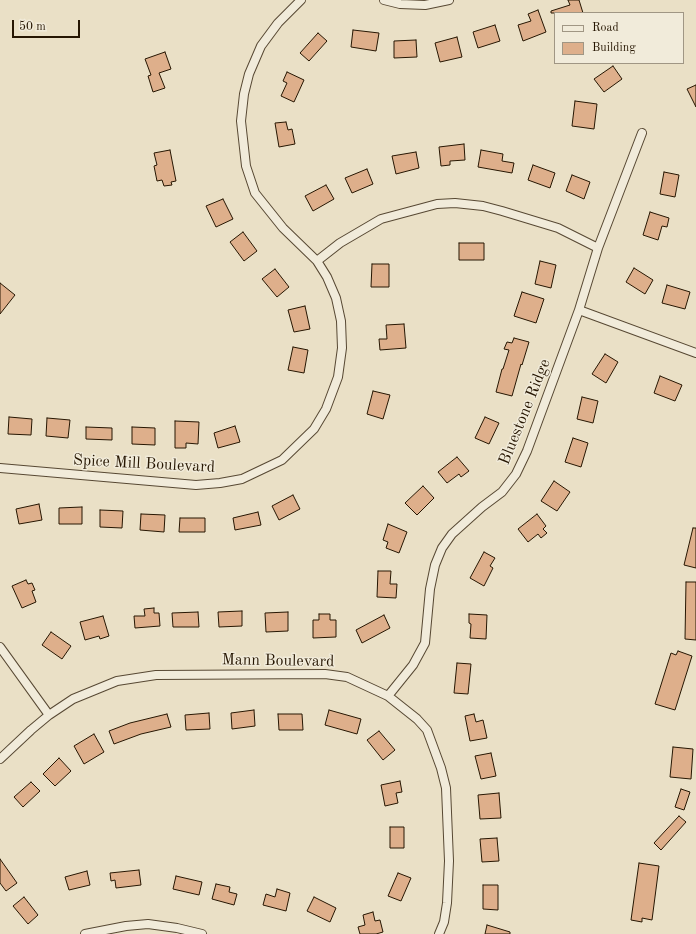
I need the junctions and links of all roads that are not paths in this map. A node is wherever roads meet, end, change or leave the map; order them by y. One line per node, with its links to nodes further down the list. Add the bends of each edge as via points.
1 (301, 0): 6 (street, Spice Mill Boulevard, via 278,23 261,46 249,74 241,121 246,166 255,193 283,228)
2 (384, 0): 3 (street, via 400,4 426,5)
3 (449, 0)
4 (642, 133): 5 (street, Bluestone Ridge)
5 (598, 248): 6 (street, via 558,228 483,206 455,203 437,204 381,219 340,243); 7 (street, Bluestone Ridge)
6 (317, 261): 9 (street, Spice Mill Boulevard, via 336,298 341,321 342,348 338,377 326,409 314,429 282,460 242,479 220,484 196,485)
7 (579, 310): 8 (street); 11 (street, Bluestone Ridge, via 527,451 516,474 502,492 452,534 442,548 430,589 424,643 413,666)
8 (696, 353)
9 (0, 468)
10 (0, 647): 12 (street)
11 (388, 696): 12 (street, Mann Boulevard, via 347,677 325,674 156,675 117,681 73,699); 16 (street, Mann Boulevard, via 427,730 446,788 449,861 447,903)
12 (49, 715): 13 (street, Mann Boulevard)
13 (0, 759)
14 (85, 934): 15 (street, via 148,924)
15 (202, 934)
16 (439, 934)

